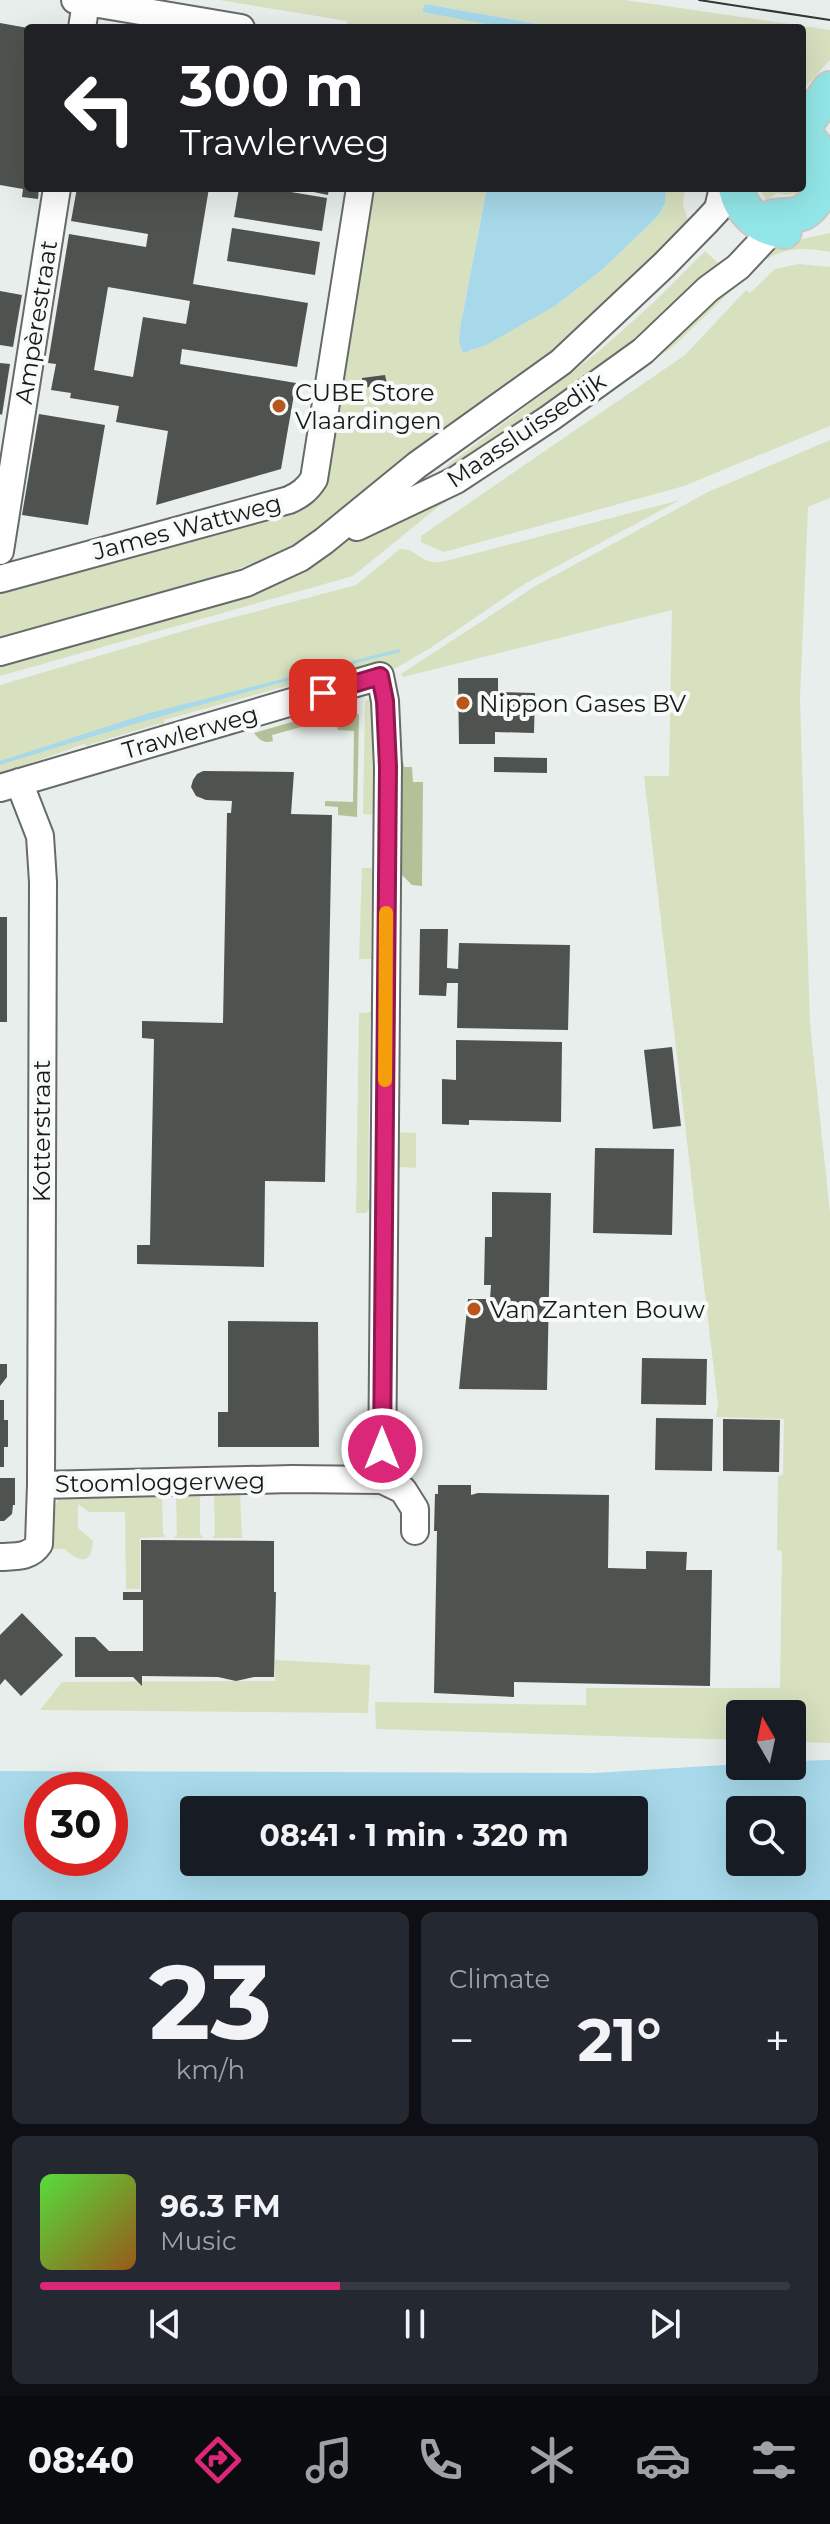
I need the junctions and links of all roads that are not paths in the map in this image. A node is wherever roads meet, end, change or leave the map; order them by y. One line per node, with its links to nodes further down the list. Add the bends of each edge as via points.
1 (81, 10): 2 (street)
2 (205, 24)
3 (830, 76): 5 (main road)
4 (830, 89): 6 (main road)
5 (806, 102)
6 (821, 177): 11 (main road, via 817,202 793,216 772,217)
7 (56, 192): 13 (street, Ampèrestraat)
8 (359, 192): 14 (street, James Wattweg, via 309,487 289,500)
9 (730, 192): 12 (street, Maassluissedijk, via 732,211 700,249 664,265 561,362 417,465)
10 (731, 192): 11 (main road, via 750,216)
11 (771, 228): 12 (street, Maassluissedijk, via 730,260 708,289 643,351 550,418 436,491)
12 (324, 541): 15 (street, Maassluissedijk, via 246,583)
13 (0, 551)
14 (0, 579)
15 (0, 652)
16 (9, 785): 17 (street, Trawlerweg, via 380,676 388,758); 18 (street, Kotterstraat, via 40,836 43,882)
17 (382, 1480): 18 (street, Stoomloggerweg); 19 (street, via 403,1490 415,1509)
18 (41, 1485): 20 (street, Stoomloggerweg, via 39,1544 23,1556)
19 (415, 1531)
20 (0, 1557)

